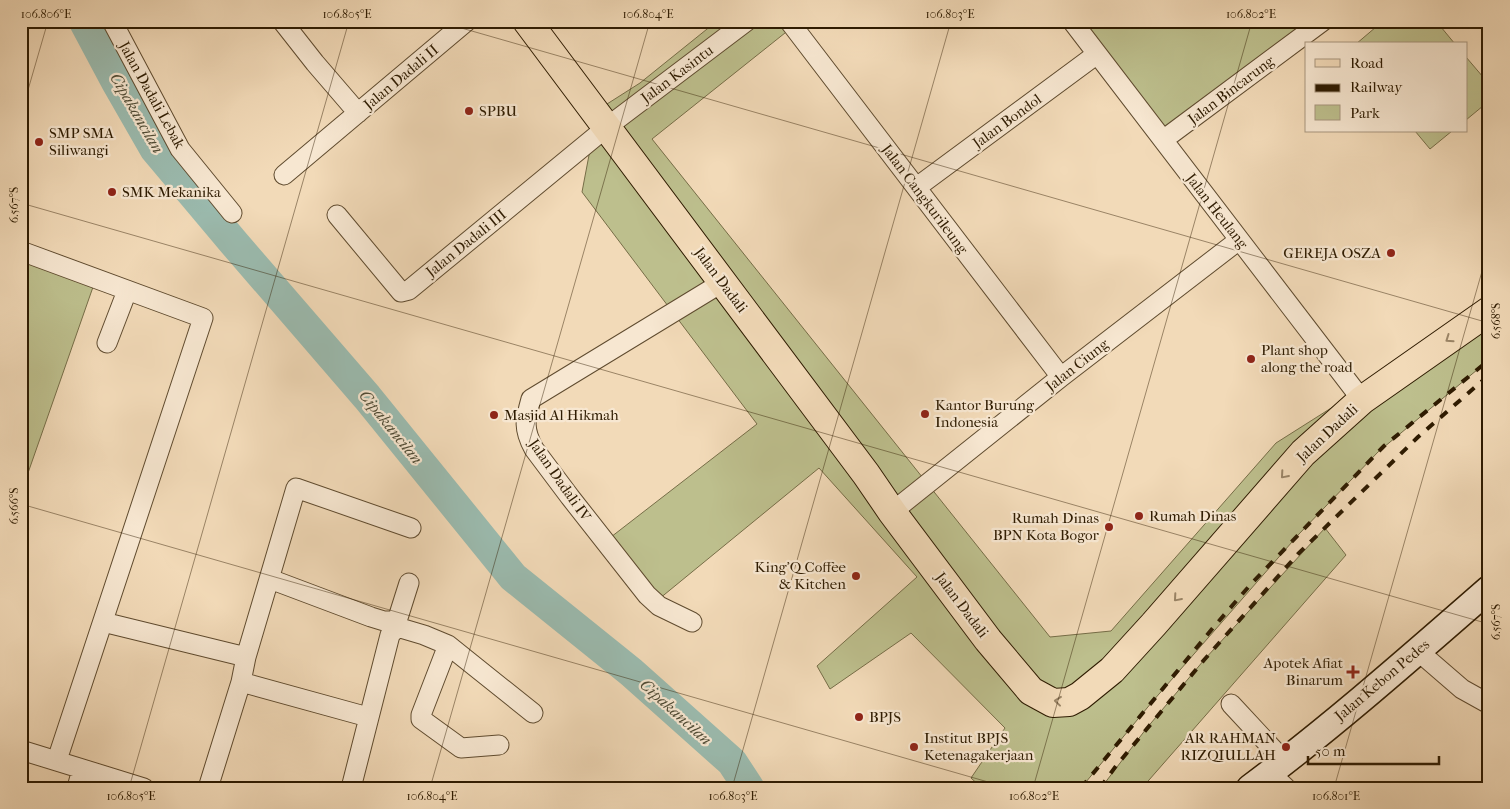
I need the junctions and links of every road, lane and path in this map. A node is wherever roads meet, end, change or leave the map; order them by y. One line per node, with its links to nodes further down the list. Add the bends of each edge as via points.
1 (112, 21): 15 (street, Jalan Dadali Lebak, via 180,149)
2 (282, 21): 10 (street, Jalan Dadali II)
3 (467, 21): 10 (street, Jalan Dadali II)
4 (528, 21): 11 (main road, Jalan Dadali)
5 (747, 21): 11 (street, Jalan Kasintu)
6 (789, 21): 14 (street, Jalan Cangkurileung)
7 (1072, 21): 9 (street, Jalan Heulang)
8 (1323, 21): 12 (street, Jalan Bincarung)
9 (1097, 54): 12 (street, Jalan Heulang); 14 (street, Jalan Bondol)
10 (358, 113): 13 (street, Jalan Dadali II)
11 (607, 128): 16 (street, Jalan Dadali III, via 409,290 401,292); 19 (main road, Jalan Dadali)
12 (1163, 140): 17 (street, Jalan Heulang)
13 (284, 175)
14 (917, 187): 23 (street, Jalan Cangkurileung)
15 (232, 213)
16 (337, 215)
17 (1240, 240): 23 (street, Jalan Ciung); 24 (street, Jalan Heulang)
18 (21, 251): 20 (street)
19 (723, 282): 25 (main road, Jalan Dadali); 31 (street, Jalan Dadali IV, via 531,399 524,422 534,448 647,595 659,606)
20 (127, 291): 22 (street); 30 (street, via 203,318)
21 (1489, 311): 24 (main road, Jalan Dadali, one-way to 24)
22 (107, 343)
23 (1061, 377): 25 (street, Jalan Ciung)
24 (1362, 400): 25 (main road, Jalan Dadali, one-way to 25, via 1303,453 1112,670 1069,702 1053,703 1031,691 988,640)
25 (892, 512)
26 (410, 528): 27 (street, via 296,488)
27 (270, 579): 32 (street); 35 (street)
28 (409, 583): 32 (street)
29 (1489, 589): 34 (main road, Jalan Kebon Pedes)
30 (103, 622): 35 (street); 43 (street)
31 (692, 622)
32 (397, 624): 33 (street); 40 (street, via 390,635)
33 (448, 645): 39 (street); 41 (street, via 421,719 461,748)
34 (1418, 651): 38 (street, via 1462,689); 45 (main road, Jalan Kebon Pedes)
35 (246, 657): 36 (street)
36 (241, 682): 40 (street); 48 (street)
37 (1231, 704): 45 (street)
38 (1489, 704)
39 (533, 713)
40 (368, 717): 49 (street)
41 (499, 745)
42 (21, 750): 43 (street)
43 (58, 760): 44 (street)
44 (82, 769): 46 (street); 47 (street)
45 (1273, 777)
46 (77, 788)
47 (144, 788)
48 (208, 788)
49 (351, 788)

